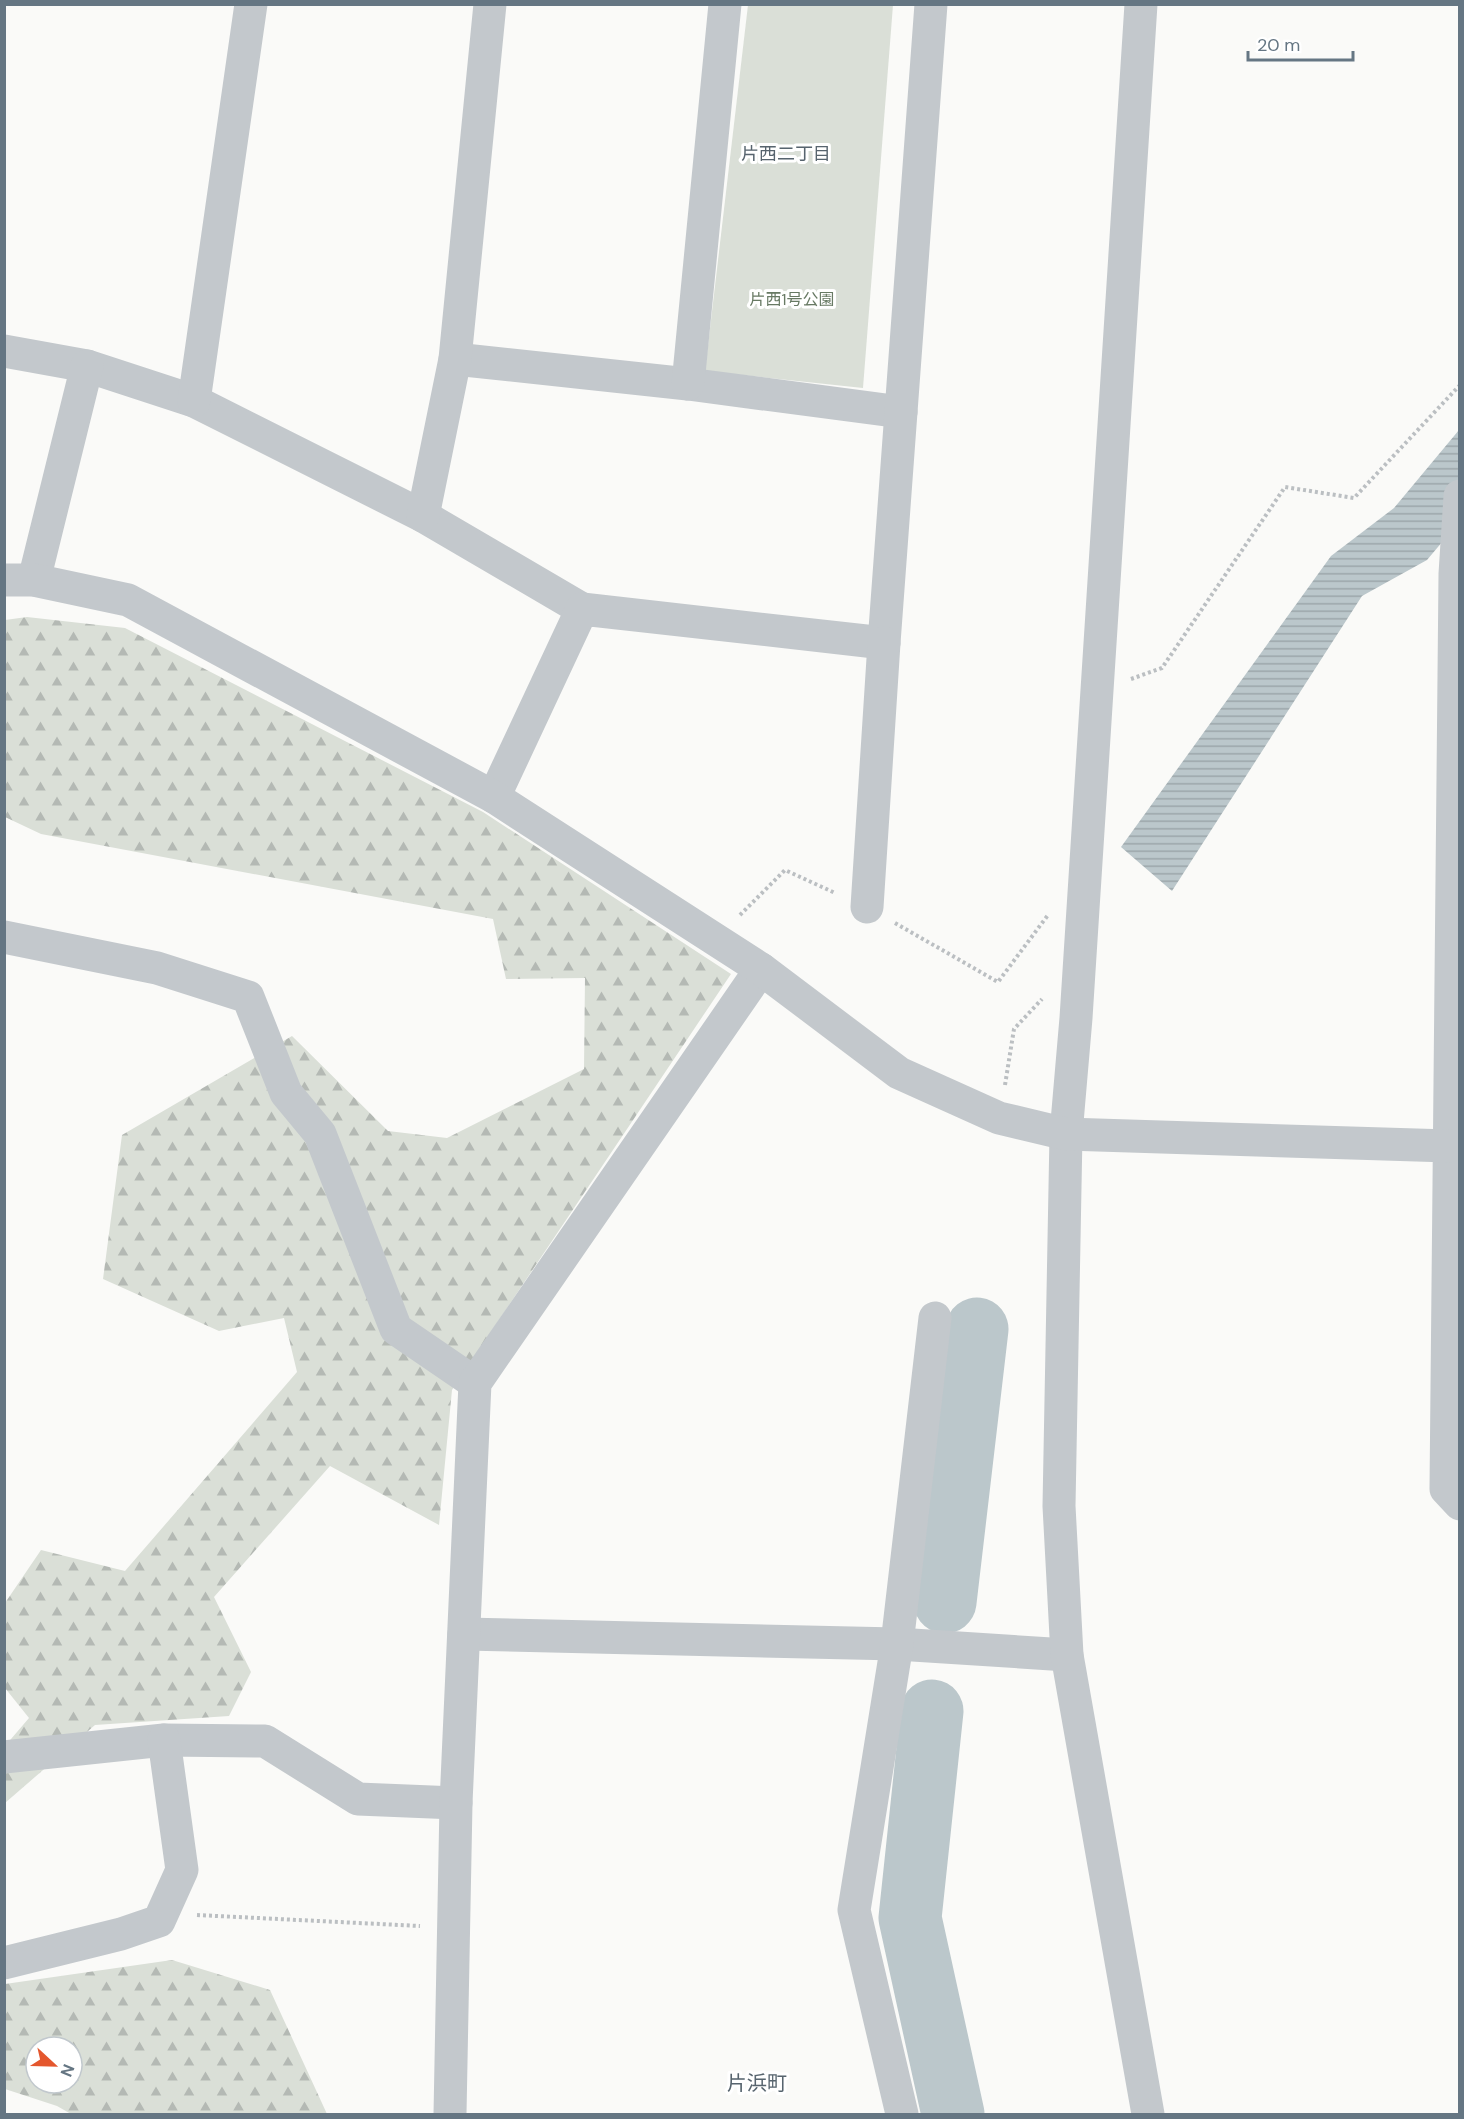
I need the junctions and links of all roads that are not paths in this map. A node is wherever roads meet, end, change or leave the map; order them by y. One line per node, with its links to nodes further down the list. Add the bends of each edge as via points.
1 (251, 4): 10 (street)
2 (489, 4): 7 (street)
3 (725, 4): 9 (street)
4 (931, 4): 11 (street)
5 (1141, 4): 21 (street)
6 (4, 351): 8 (street)
7 (455, 360): 9 (street); 13 (street)
8 (87, 366): 10 (street); 14 (street)
9 (688, 384): 11 (street)
10 (194, 401): 13 (street)
11 (901, 412): 16 (street)
12 (1460, 496): 22 (street, via 1455,574)
13 (423, 516): 15 (street)
14 (19, 580): 17 (street, via 128,600)
15 (582, 609): 16 (street); 17 (street)
16 (884, 643): 18 (street)
17 (494, 796): 20 (street)
18 (867, 907)
19 (4, 937): 24 (street, via 157,968 248,997 286,1093 321,1134 396,1329)
20 (761, 969): 21 (street, via 898,1073 999,1118); 24 (street)
21 (1066, 1134): 22 (street); 28 (street, via 1059,1506)
22 (1449, 1146): 25 (street, via 1446,1489)
23 (935, 1318): 27 (street)
24 (475, 1383): 26 (street)
25 (1460, 1504)
26 (464, 1634): 27 (street); 31 (street)
27 (897, 1644): 28 (street); 34 (street, via 854,1910)
28 (1067, 1655): 35 (street)
29 (164, 1740): 30 (street); 31 (street, via 265,1741 358,1799); 32 (street, via 182,1870 159,1921)
30 (4, 1757)
31 (456, 1803): 33 (street)
32 (4, 1963)
33 (450, 2115)
34 (902, 2115)
35 (1148, 2115)

